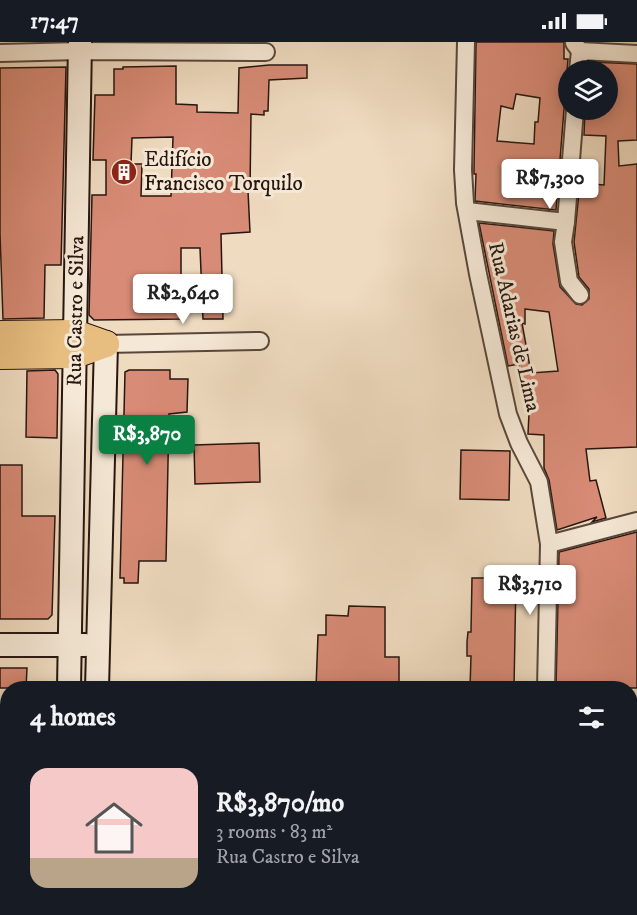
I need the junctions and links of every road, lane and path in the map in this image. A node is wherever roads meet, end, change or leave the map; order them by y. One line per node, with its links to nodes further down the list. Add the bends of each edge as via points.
1 (466, 42): 8 (street, Rua Adarias de Lima, via 463,170)
2 (577, 46): 6 (street)
3 (80, 47): 4 (street); 5 (street); 13 (street, Rua Castro e Silva)
4 (266, 52)
5 (0, 53)
6 (637, 54)
7 (574, 120): 9 (street)
8 (467, 211): 9 (street); 17 (street, Rua Adarias de Lima, via 508,414 539,482)
9 (566, 222): 10 (street, via 563,242 568,281)
10 (580, 295)
11 (0, 334): 13 (main road)
12 (260, 340): 14 (street)
13 (75, 344): 14 (main road); 15 (main road); 19 (street, Rua Castro e Silva)
14 (106, 344): 20 (street, Rua Castro e Silva)
15 (0, 356)
16 (637, 521): 17 (street)
17 (549, 544): 23 (street, Rua Adarias de Lima)
18 (0, 645): 19 (street)
19 (69, 645): 20 (street); 21 (street, Rua Castro e Silva)
20 (98, 645): 22 (street, Rua Castro e Silva)
21 (69, 681)
22 (97, 681)
23 (546, 681)

